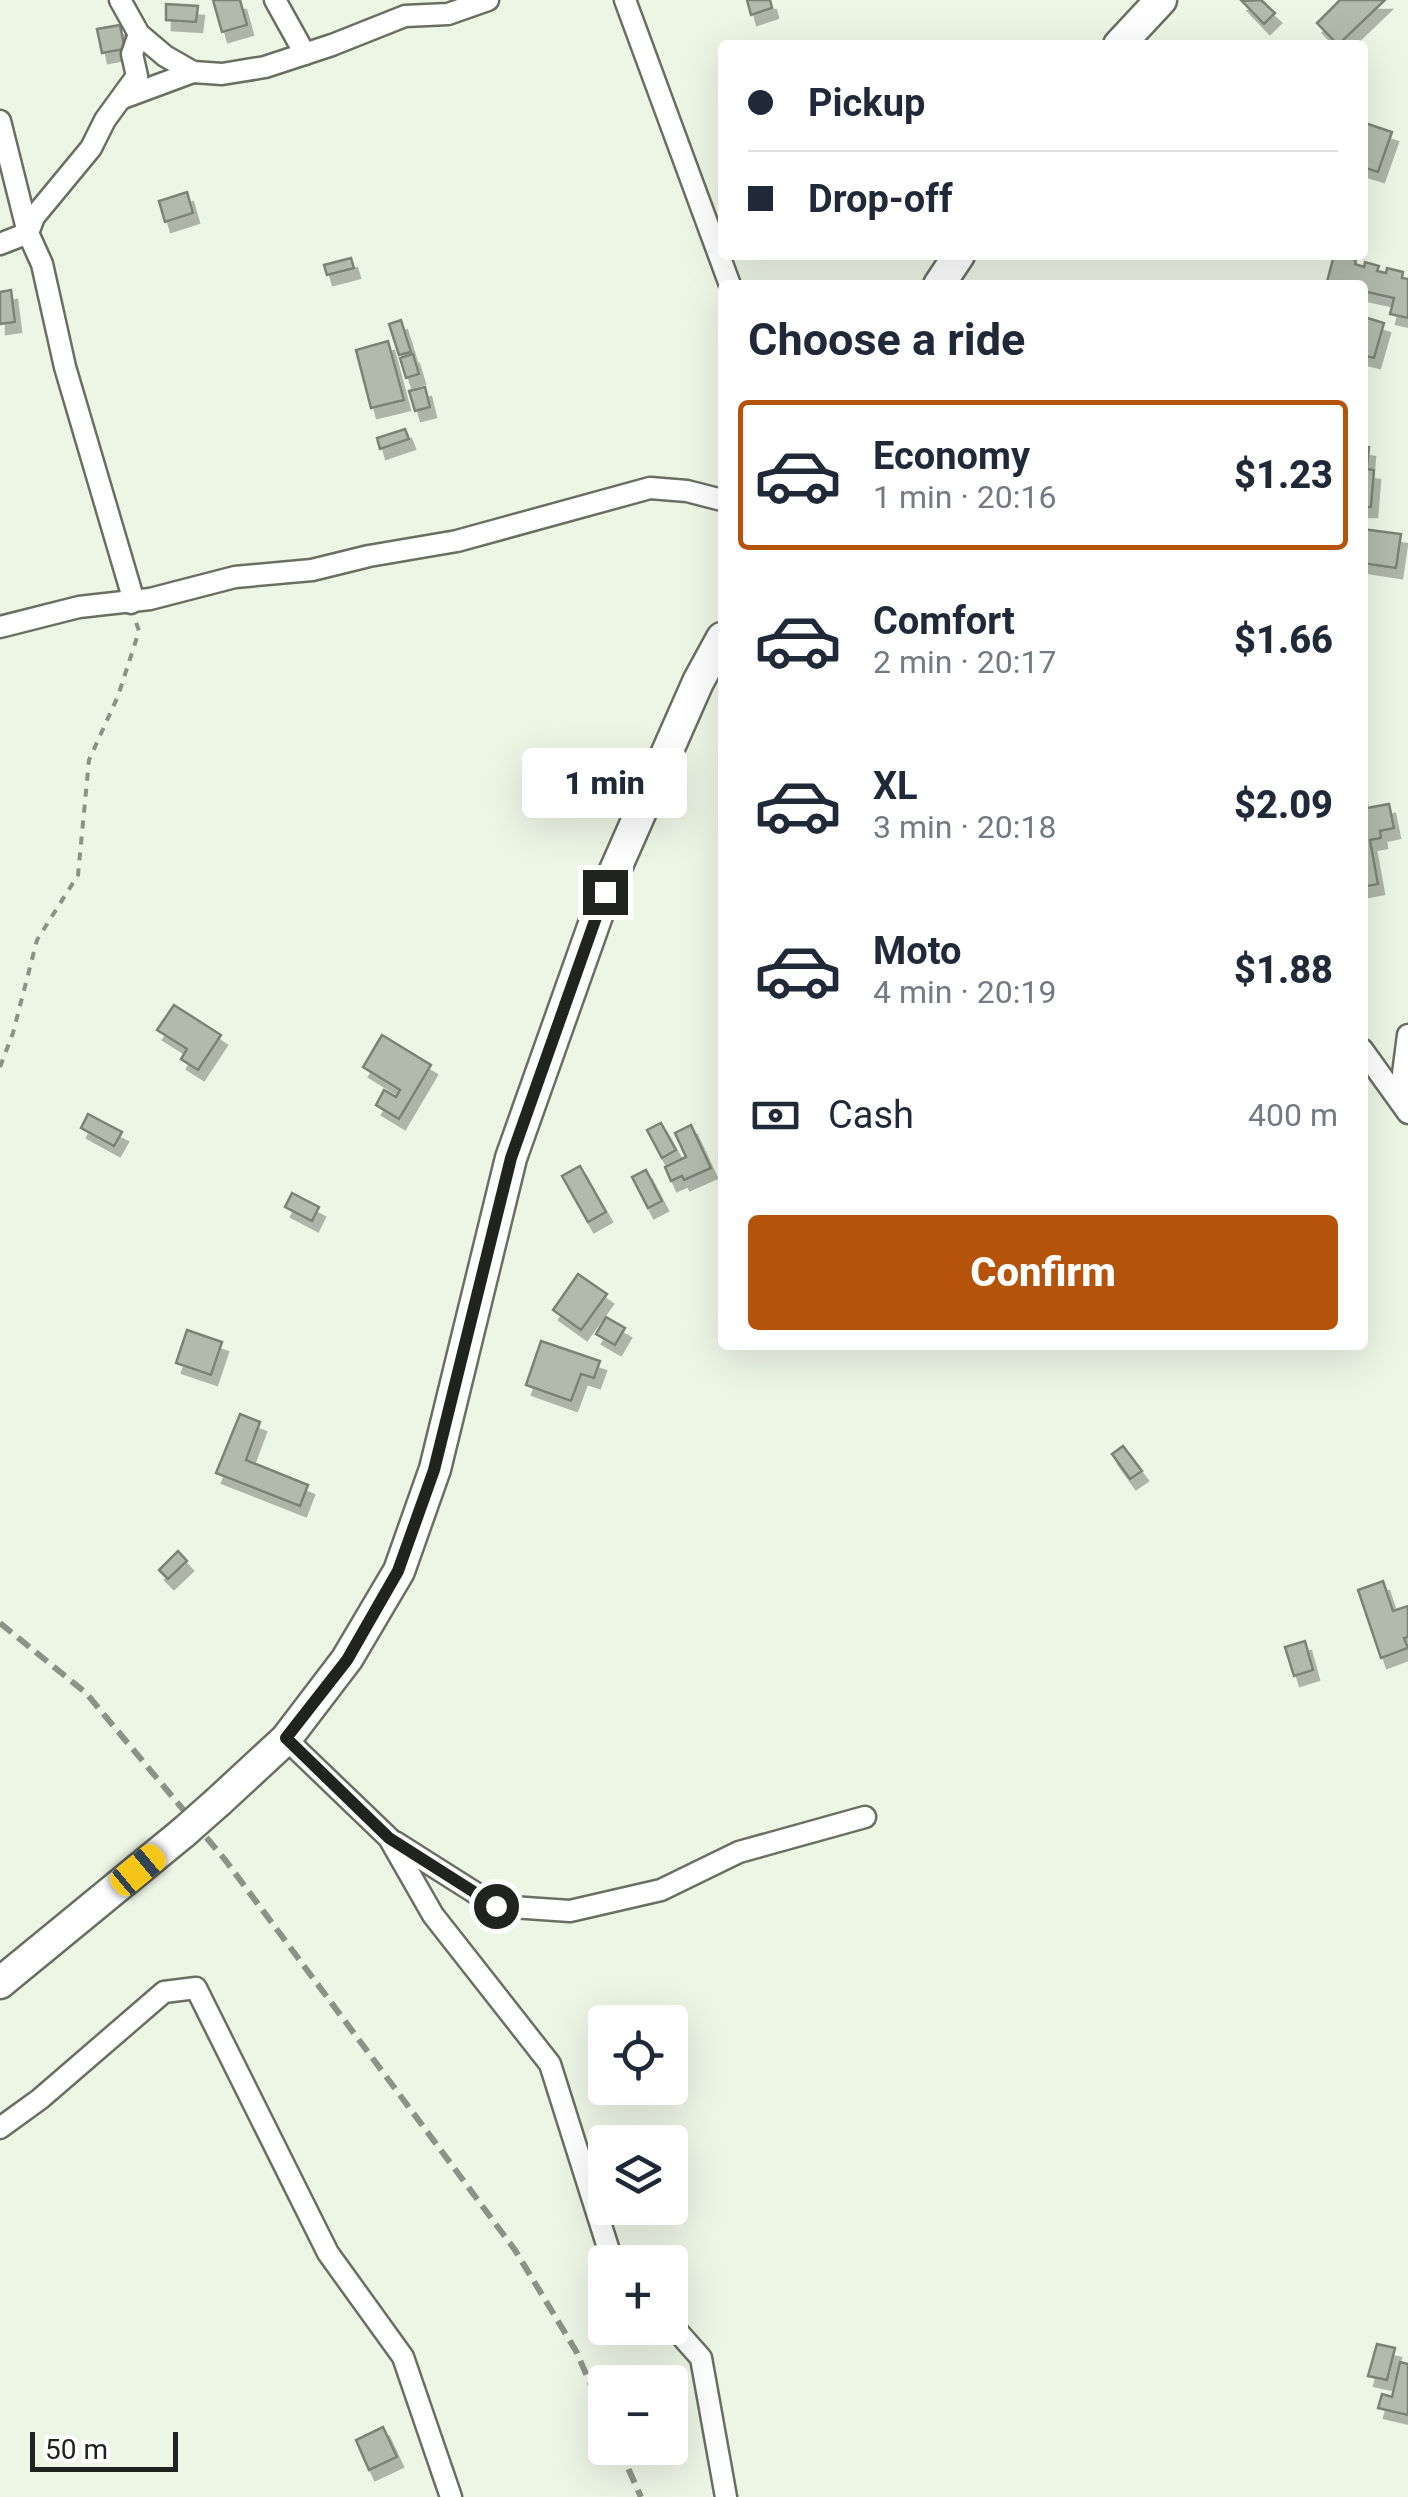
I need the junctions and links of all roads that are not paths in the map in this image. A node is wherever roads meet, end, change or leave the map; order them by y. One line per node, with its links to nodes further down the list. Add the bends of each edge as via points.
1 (120, 0): 6 (street)
2 (275, 0): 8 (street)
3 (488, 0): 8 (street, via 448,14 404,16)
4 (626, 0): 14 (street)
5 (1161, 0): 7 (main road)
6 (138, 34): 9 (street); 10 (street, via 132,54 137,76)
7 (1124, 40)
8 (305, 54): 9 (street, via 222,74)
9 (194, 72): 10 (street)
10 (123, 98): 12 (street)
11 (0, 121): 12 (street)
12 (28, 234): 13 (street); 16 (street, via 42,264)
13 (0, 244)
14 (718, 252)
15 (718, 499): 16 (street, via 650,488 457,541 312,570 235,577)
16 (131, 603): 17 (street, via 79,607)
17 (0, 627)
18 (718, 645): 22 (main road, via 605,892 511,1158 434,1470 398,1571 347,1660)
19 (1408, 1035): 21 (street)
20 (1368, 1057): 21 (street)
21 (1404, 1106)
22 (286, 1738): 24 (street); 25 (main road, bridge)
23 (865, 1817): 24 (street, via 739,1852 661,1890 570,1911 496,1906)
24 (389, 1838): 27 (street, via 434,1915 550,2064)
25 (0, 1984)
26 (0, 2128): 29 (street, via 164,1992 196,1988 328,2253 403,2356)
27 (606, 2245)
28 (688, 2343): 30 (street, via 702,2358)
29 (451, 2497)
30 (726, 2497)

